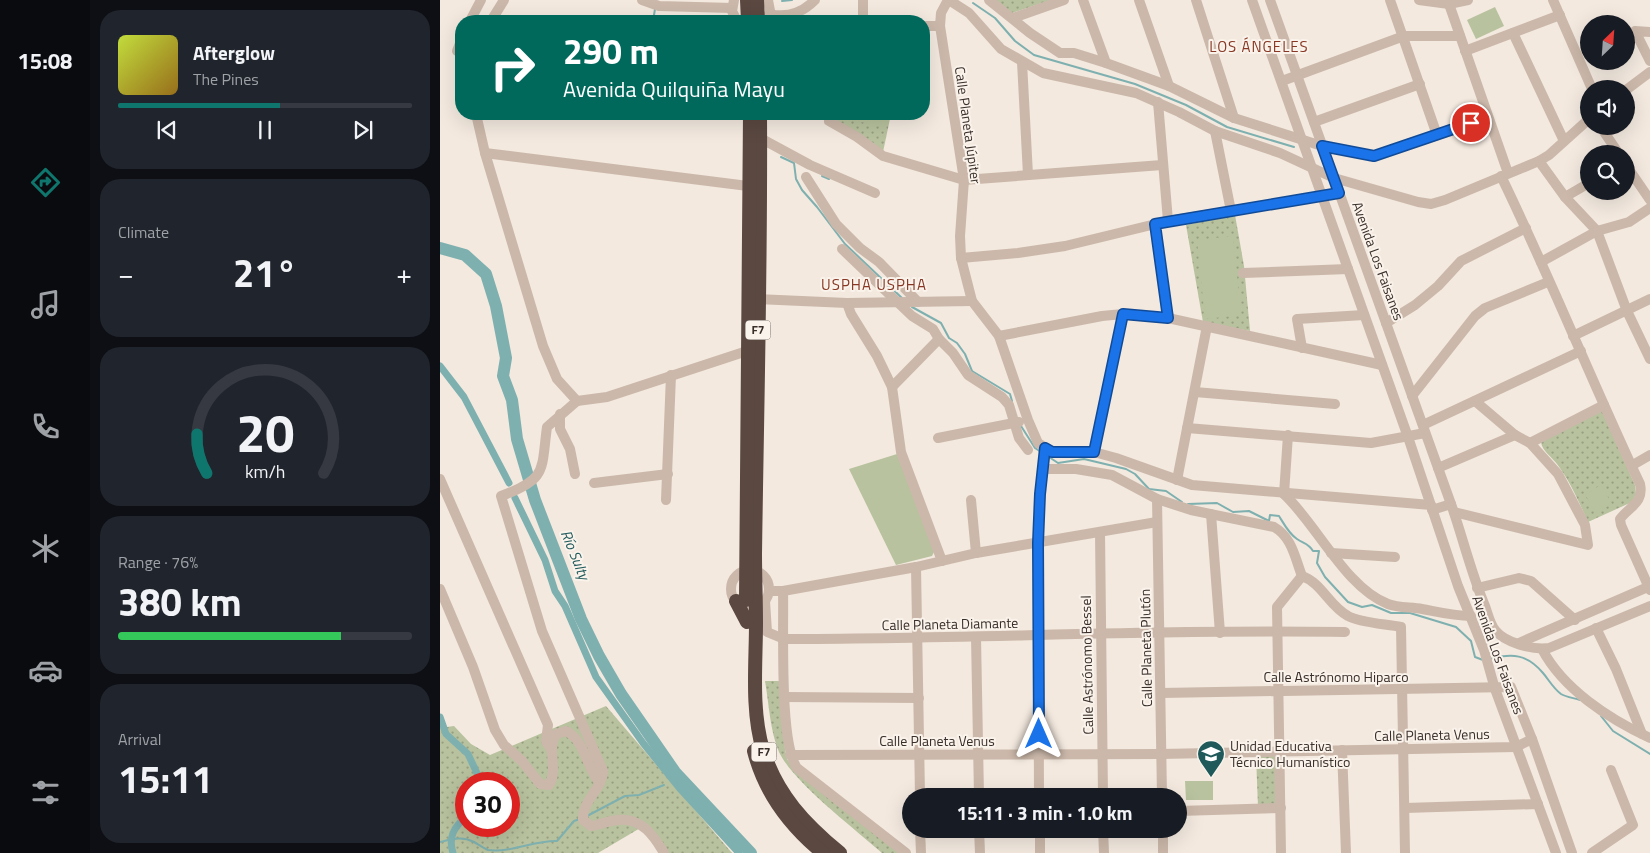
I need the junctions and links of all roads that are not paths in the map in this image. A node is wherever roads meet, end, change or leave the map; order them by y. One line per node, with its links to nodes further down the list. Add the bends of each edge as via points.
1 (481, 0): 23 (street)
2 (504, 0): 24 (street)
3 (747, 0): 25 (highway)
4 (757, 0): 26 (highway)
5 (768, 0): 27 (street)
6 (815, 0): 28 (street, via 803,10)
7 (863, 0): 29 (street)
8 (989, 0): 31 (street)
9 (1064, 0): 31 (street)
10 (1084, 0): 41 (street)
11 (1139, 0): 48 (street)
12 (1196, 0): 50 (street)
13 (1252, 0): 44 (street)
14 (1270, 0): 43 (street, Avenida Los Faisanes)
15 (1390, 0): 36 (street)
16 (1419, 0): 22 (street)
17 (1468, 0): 22 (street)
18 (1553, 0): 30 (street)
19 (955, 1): 33 (street, Calle Planeta Júpiter, via 941,13); 39 (street, via 1001,49)
20 (650, 3): 21 (street)
21 (733, 4)
22 (1449, 4): 37 (street)
23 (473, 15)
24 (494, 15)
25 (748, 15)
26 (763, 15)
27 (765, 15)
28 (788, 15)
29 (863, 15)
30 (1560, 15): 35 (street); 45 (street)
31 (1012, 18): 41 (street, via 1060,53 1074,53)
32 (930, 26): 33 (street)
33 (940, 26): 73 (street, Calle Planeta Júpiter)
34 (1650, 32): 40 (street, via 1635,31)
35 (1513, 33): 38 (street); 62 (street)
36 (1404, 36): 37 (street); 43 (street); 47 (street)
37 (1460, 36): 38 (street)
38 (1465, 51): 51 (street)
39 (1022, 62): 49 (street, via 1043,73 1136,93); 68 (street)
40 (1650, 62)
41 (1106, 63): 48 (street)
42 (1650, 72): 46 (street)
43 (1297, 75): 44 (street); 56 (street, Avenida Los Faisanes)
44 (1282, 80): 61 (street)
45 (1588, 80)
46 (1635, 83)
47 (1420, 84): 56 (street); 59 (street)
48 (1169, 86): 50 (street)
49 (1158, 102): 58 (street); 66 (street)
50 (1234, 118): 61 (street)
51 (1488, 118): 59 (street); 69 (street)
52 (477, 120): 64 (street)
53 (750, 120): 74 (highway, F7)
54 (760, 120): 60 (highway, F7)
55 (829, 120): 73 (street, via 883,156)
56 (1314, 122): 63 (street, Avenida Los Faisanes)
57 (1580, 127): 62 (street)
58 (1215, 131): 67 (street); 82 (street)
59 (1437, 135): 63 (street, via 1374,156)
60 (760, 138): 76 (street); 93 (highway, F7)
61 (1302, 138): 63 (street); 67 (street)
62 (1564, 142): 65 (street)
63 (1322, 146): 71 (street, Avenida Los Faisanes)
64 (485, 153): 74 (street); 118 (street, via 544,346 557,379)
65 (1539, 161): 69 (street); 79 (street)
66 (1162, 165): 68 (street); 83 (street)
67 (1311, 166): 71 (street); 78 (street)
68 (1028, 175): 73 (street)
69 (1504, 175): 71 (street, via 1431,204); 85 (street)
70 (806, 177): 97 (street, via 836,224)
71 (1334, 178): 77 (street, Avenida Los Faisanes)
72 (1635, 178): 80 (street)
73 (964, 180): 88 (street, Calle Planeta Júpiter)
74 (748, 186): 109 (highway, F7)
75 (1580, 188): 79 (street)
76 (875, 193)
77 (1339, 193): 78 (street); 103 (street, Avenida Los Faisanes)
78 (1322, 196): 82 (street); 90 (street)
79 (1565, 197): 86 (street)
80 (1650, 200)
81 (1650, 208): 86 (street, via 1630,222)
82 (1231, 211): 83 (street)
83 (1168, 221): 84 (street)
84 (1155, 224): 88 (street, via 1065,246); 102 (street)
85 (1526, 228): 89 (street); 103 (street, via 1461,260 1438,286)
86 (1596, 231): 89 (street); 99 (street)
87 (842, 249): 96 (street)
88 (961, 258): 95 (street, Calle Planeta Júpiter)
89 (1541, 262): 92 (street)
90 (1348, 269): 91 (street); 101 (street)
91 (1243, 273)
92 (1548, 282): 106 (street); 117 (street, via 1480,312)
93 (758, 299): 98 (street); 154 (highway, F7)
94 (1650, 299): 99 (street)
95 (972, 301): 97 (street); 105 (street, Calle Planeta Júpiter)
96 (896, 302): 97 (street); 98 (street); 107 (street, via 933,329)
97 (918, 302)
98 (847, 303): 115 (street)
99 (1628, 311): 106 (street); 111 (street)
100 (1123, 314): 102 (street); 105 (street); 133 (street)
101 (1364, 316): 108 (street, via 1297,319); 113 (street)
102 (1168, 318): 104 (street)
103 (1386, 323): 112 (street, Avenida Los Faisanes)
104 (1207, 326): 108 (street); 116 (street)
105 (999, 336): 123 (street, Calle Planeta Júpiter)
106 (1573, 336): 110 (street)
107 (939, 339): 115 (street); 124 (street, via 968,375 1002,397 1009,405)
108 (1302, 348): 113 (street)
109 (747, 351): 114 (street); 154 (highway, F7)
110 (1581, 351): 119 (street); 121 (street)
111 (1650, 359)
112 (1401, 366): 113 (street); 117 (street, Avenida Los Faisanes)
113 (1383, 368): 129 (street, Avenida Los Faisanes)
114 (671, 375): 118 (street, via 607,396); 140 (street)
115 (892, 387): 158 (street, via 901,452)
116 (1195, 392): 120 (street); 125 (street)
117 (1412, 396): 126 (street, Avenida Los Faisanes)
118 (577, 401): 122 (street)
119 (1475, 401): 126 (street); 128 (street)
120 (1335, 404)
121 (1604, 405): 131 (street); 136 (street)
122 (560, 414): 139 (street, via 560,429); 204 (street, via 547,427 544,466 535,479 501,496 542,631 603,772)
123 (1028, 420): 124 (street); 134 (street, Calle Planeta Júpiter)
124 (1014, 423): 130 (street); 132 (street)
125 (1187, 428): 127 (street); 142 (street)
126 (1424, 429): 129 (street); 137 (street, Avenida Los Faisanes)
127 (1288, 435): 129 (street, via 1371,443); 144 (street)
128 (1515, 435): 131 (street); 137 (street)
129 (1408, 437): 148 (street, Avenida Los Faisanes)
130 (938, 438)
131 (1530, 443): 149 (street, via 1558,474 1573,500 1585,525 1588,546)
132 (1028, 450)
133 (1094, 452): 134 (street); 142 (street, via 1141,465)
134 (1044, 453): 138 (street)
135 (1650, 455): 136 (street)
136 (1631, 466): 162 (street, via 1642,492 1639,501 1620,519)
137 (1438, 468): 149 (street, Avenida Los Faisanes)
138 (1042, 469): 145 (street, via 1076,469 1112,475); 153 (street)
139 (576, 474)
140 (668, 474): 143 (street); 146 (street)
141 (440, 479): 194 (street, via 548,725 546,741)
142 (1177, 480): 144 (street, via 1192,485)
143 (594, 483)
144 (1284, 494): 148 (street); 155 (street)
145 (1157, 498): 150 (street); 151 (street, Calle Planeta Plutón)
146 (666, 500)
147 (971, 500): 156 (street)
148 (1432, 507): 149 (street); 168 (street, Avenida Los Faisanes)
149 (1452, 508): 163 (street, Avenida Los Faisanes)
150 (1211, 514): 161 (street, via 1274,527 1283,532); 175 (street)
151 (1157, 522): 152 (street); 174 (street, Calle Planeta Plutón)
152 (1100, 532): 153 (street); 176 (street, Calle Astrónomo Bessel)
153 (1038, 543): 156 (street); 177 (street)
154 (750, 546): 160 (highway); 160 (highway, F7)
155 (1331, 552): 157 (street); 168 (street, via 1367,592 1389,605)
156 (976, 554): 158 (street)
157 (1395, 557)
158 (942, 561): 159 (street)
159 (916, 567): 165 (street); 180 (street)
160 (750, 573): 166 (highway, F7); 166 (street); 166 (street, via 731,589)
161 (1302, 576): 172 (street, via 1277,607); 185 (street, via 1312,580 1348,617 1401,627)
162 (1649, 587): 167 (street); 169 (street)
163 (1477, 588): 169 (street, via 1518,578 1531,581); 181 (street, Avenida Los Faisanes, via 1494,629)
164 (440, 589): 194 (street, via 495,730 504,745 545,786 552,778)
165 (783, 591): 166 (street); 179 (street)
166 (754, 602): 170 (highway, F7); 170 (highway); 179 (street, via 767,632)
167 (1650, 606): 171 (street)
168 (1471, 616): 184 (street, Avenida Los Faisanes)
169 (1575, 620): 181 (street)
170 (751, 623): 220 (highway, F7, via 747,699 755,754 776,803 792,824); 221 (highway, F7, via 756,702 763,749 774,779 804,822)
171 (1596, 628): 182 (street); 190 (street)
172 (1278, 631): 173 (street, Calle Planeta Diamante); 175 (street, Calle Planeta Diamante); 186 (street)
173 (1345, 632)
174 (1160, 634): 175 (street, Calle Planeta Diamante); 176 (street, Calle Planeta Diamante); 187 (street, Calle Planeta Plutón)
175 (1220, 634)
176 (1100, 635): 177 (street, Calle Planeta Diamante); 197 (street, Calle Astrónomo Bessel)
177 (1038, 636): 178 (street, Calle Planeta Diamante); 198 (street)
178 (976, 637): 180 (street, Calle Planeta Diamante); 202 (street)
179 (784, 639): 180 (street, Calle Planeta Diamante); 188 (street)
180 (918, 639): 189 (street)
181 (1519, 644): 182 (street)
182 (1542, 649): 190 (street, via 1549,662 1577,692)
183 (1511, 687): 184 (street, Calle Astrónomo Hiparco); 191 (street, Avenida Los Faisanes)
184 (1495, 689): 185 (street, Calle Astrónomo Hiparco); 192 (street, Avenida Los Faisanes)
185 (1402, 690): 186 (street, Calle Astrónomo Hiparco); 193 (street)
186 (1279, 691): 187 (street, Calle Astrónomo Hiparco); 196 (street)
187 (1161, 693): 199 (street, Calle Planeta Plutón)
188 (785, 697): 189 (street); 200 (street)
189 (919, 698): 201 (street)
190 (1646, 736)
191 (1532, 739): 192 (street, Calle Planeta Venus); 232 (street, Avenida Los Faisanes)
192 (1516, 746): 193 (street, Calle Planeta Venus); 210 (street, Avenida Los Faisanes)
193 (1403, 749): 195 (street, Calle Planeta Venus); 212 (street)
194 (552, 750): 204 (street, via 556,734 566,731 571,734)
195 (1342, 750): 196 (street, Calle Planeta Venus); 229 (street)
196 (1281, 751): 199 (street, Calle Planeta Venus); 211 (street)
197 (1102, 753): 198 (street, Calle Planeta Venus); 199 (street, Calle Planeta Venus); 208 (street, Calle Astrónomo Bessel)
198 (1039, 754): 202 (street, Calle Planeta Venus); 207 (street)
199 (1161, 754): 209 (street, Calle Planeta Plutón)
200 (790, 755): 201 (street, Calle Planeta Venus); 222 (street, via 797,768)
201 (919, 755): 202 (street, Calle Planeta Venus); 205 (street)
202 (978, 755): 206 (street)
203 (1611, 770): 233 (street, via 1632,825)
204 (600, 783): 219 (street, via 585,807 583,820 598,826 618,820 638,824 654,837)
205 (920, 788)
206 (979, 788)
207 (1039, 788)
208 (1103, 788)
209 (1162, 788)
210 (1538, 804): 212 (street); 231 (street, Avenida Los Faisanes)
211 (1281, 808): 213 (street); 228 (street)
212 (1405, 808): 230 (street)
213 (1187, 811)
214 (920, 838): 223 (street)
215 (979, 838): 224 (street)
216 (1040, 838): 225 (street)
217 (1103, 838): 226 (street)
218 (1163, 838): 227 (street)
219 (664, 853)
220 (823, 853)
221 (840, 853)
222 (906, 853)
223 (921, 853)
224 (980, 853)
225 (1040, 853)
226 (1104, 853)
227 (1163, 853)
228 (1281, 853)
229 (1346, 853)
230 (1405, 853)
231 (1556, 853)
232 (1572, 853)
233 (1592, 853)

